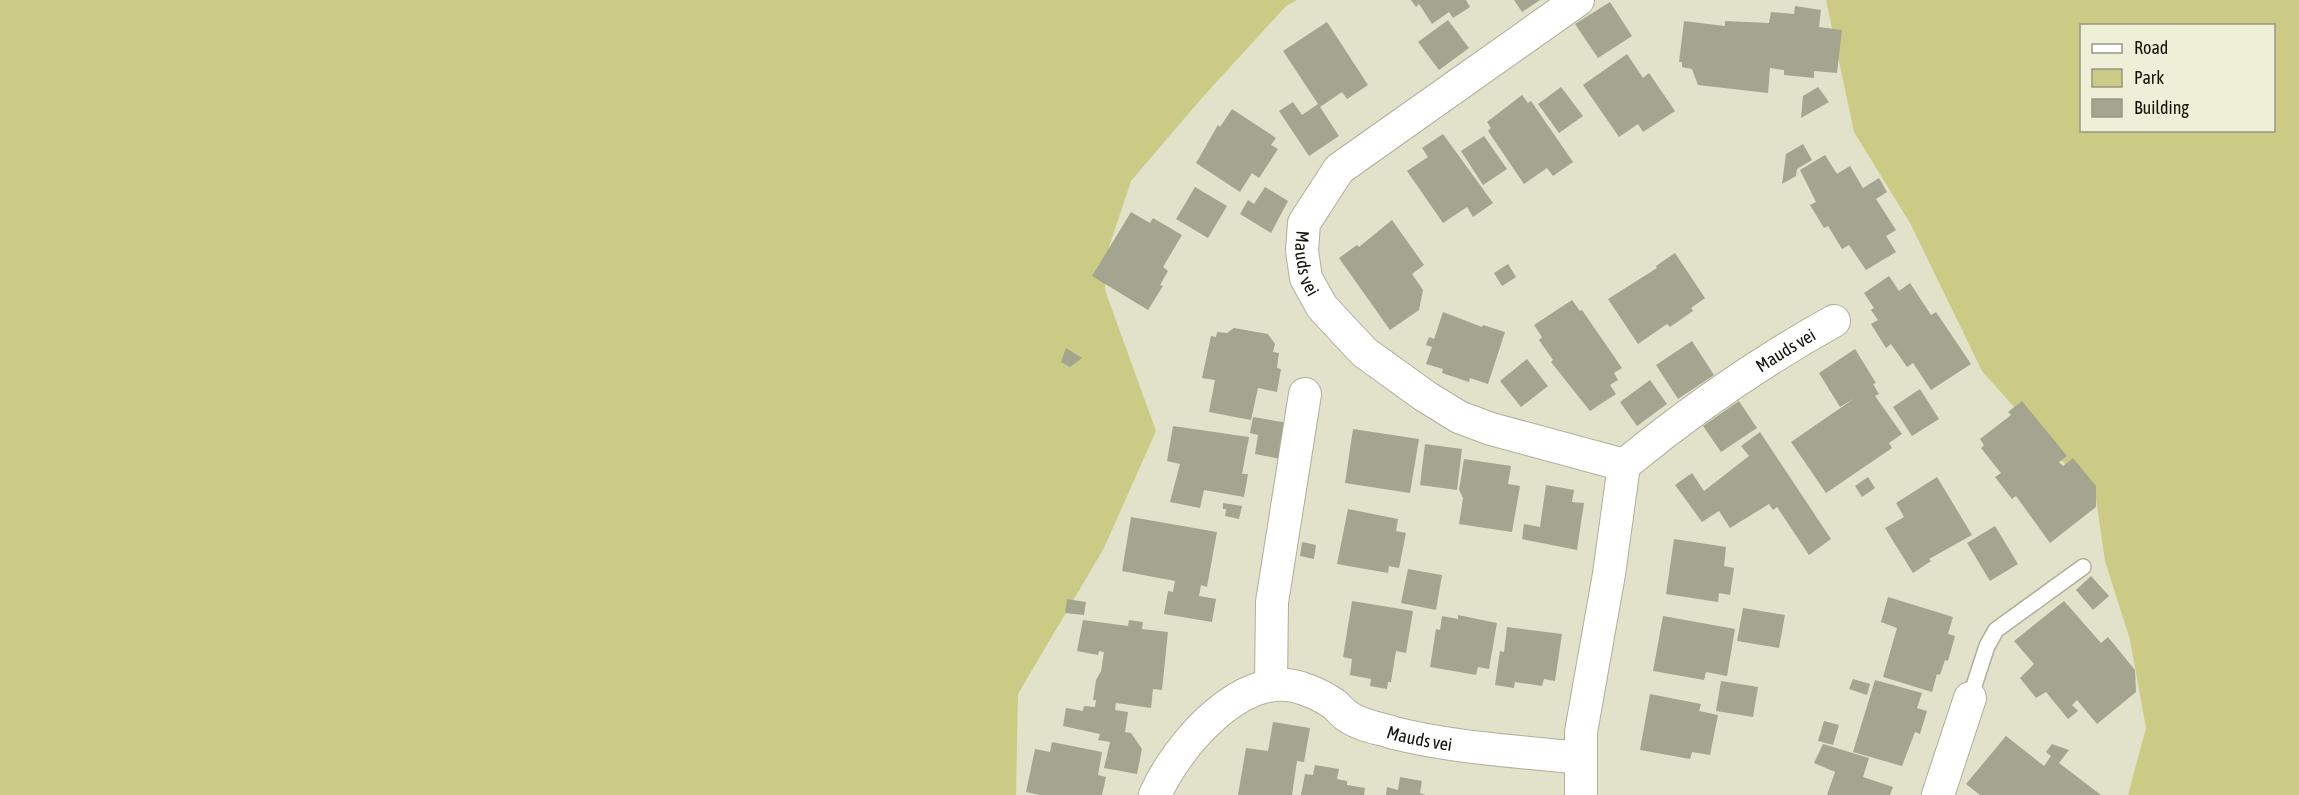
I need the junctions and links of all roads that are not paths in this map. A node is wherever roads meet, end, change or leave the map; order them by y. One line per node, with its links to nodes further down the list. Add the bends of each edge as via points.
1 (1578, 0): 4 (street, Mauds vei, via 1339,169 1304,223 1302,251 1306,279 1322,307 1364,352 1425,396 1459,417 1491,429)
2 (1834, 321): 4 (street, Mauds vei, via 1777,352)
3 (1305, 394): 6 (street, via 1272,602)
4 (1624, 465): 8 (street)
5 (2083, 567): 7 (lane, via 1996,630 1987,645)
6 (1271, 684): 8 (street, Mauds vei, via 1300,687 1333,703 1346,716 1398,734); 9 (street, Mauds vei, via 1250,690 1199,730 1164,774)
7 (1970, 698): 11 (street)
8 (1579, 758): 10 (street)
9 (1155, 795)
10 (1581, 795)
11 (1938, 795)

